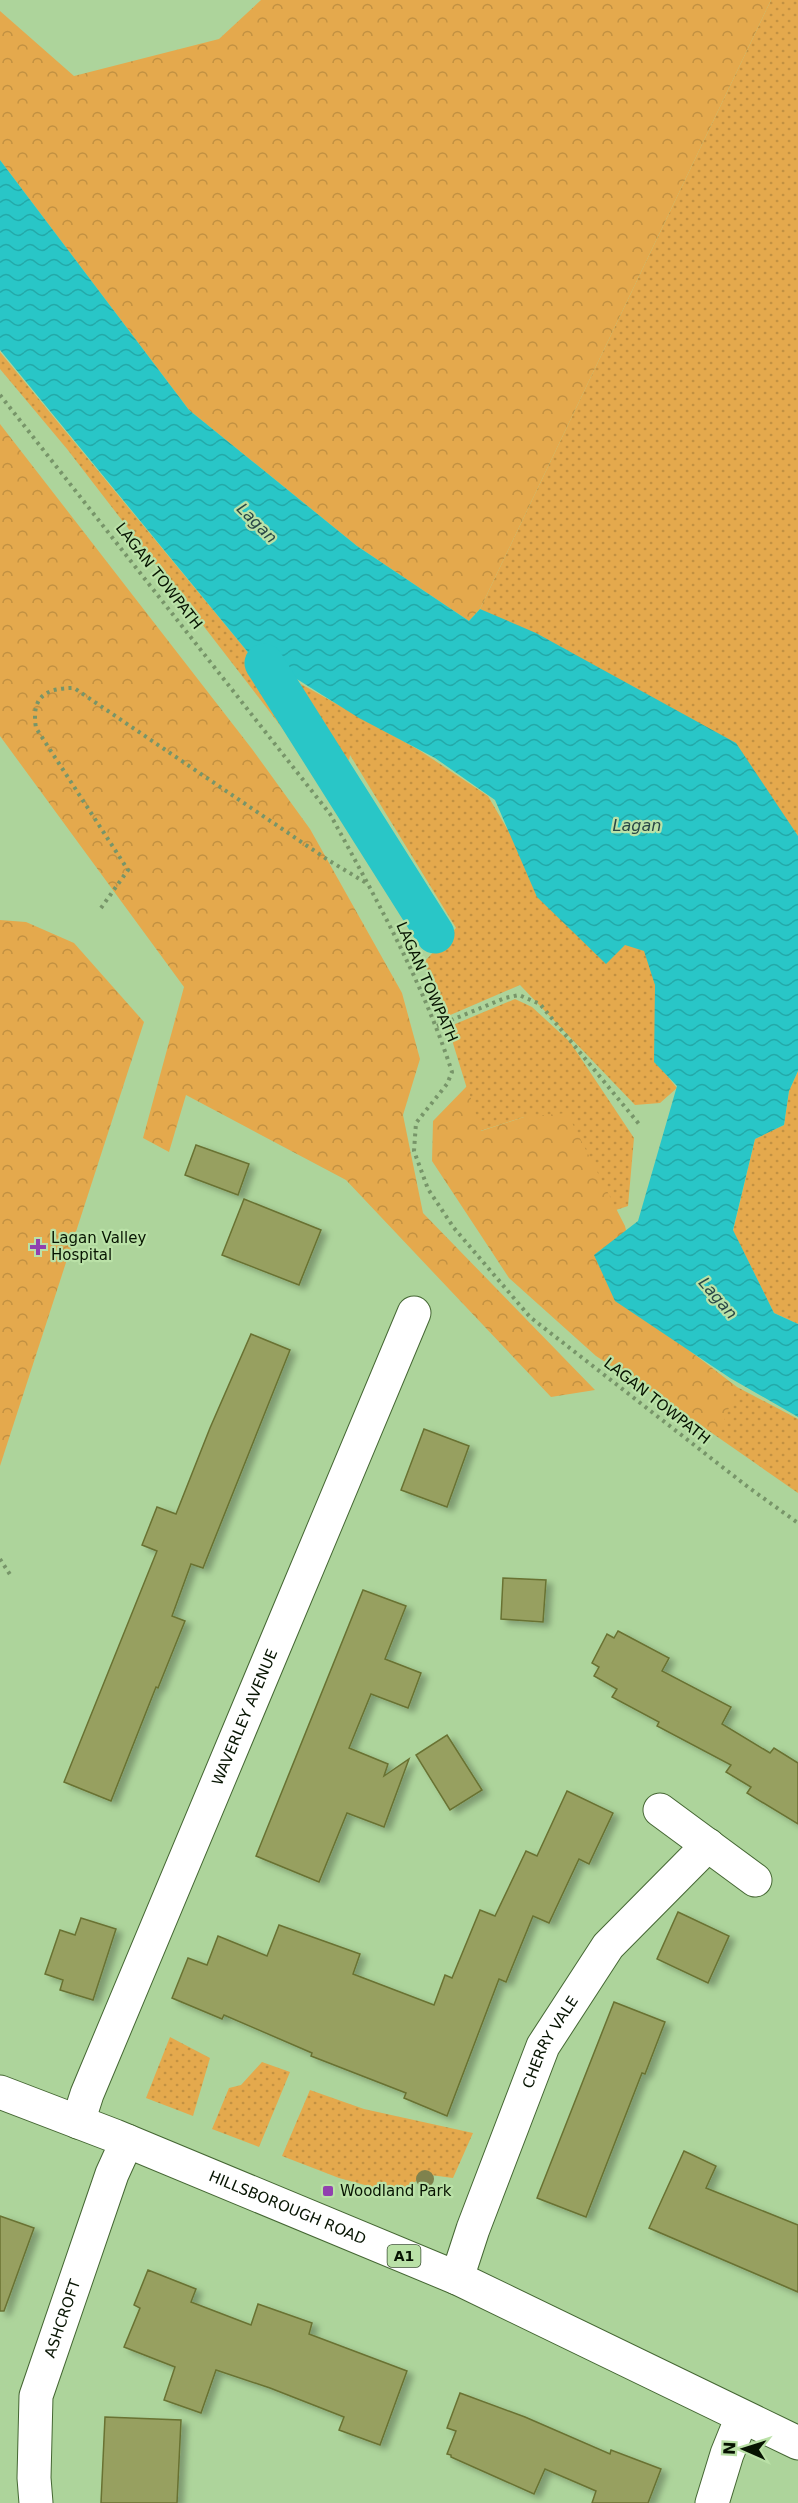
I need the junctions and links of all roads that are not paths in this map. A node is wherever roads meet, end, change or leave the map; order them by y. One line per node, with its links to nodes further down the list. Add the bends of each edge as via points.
1 (414, 1313): 6 (main road, WAVERLEY AVENUE, via 100,2061)
2 (660, 1810): 3 (main road)
3 (708, 1845): 4 (main road); 8 (main road, CHERRY VALE, via 608,1946 543,2046)
4 (755, 1880)
5 (0, 2092): 6 (main road, HILLSBOROUGH ROAD / A1)
6 (78, 2122): 7 (main road, HILLSBOROUGH ROAD / A1)
7 (127, 2141): 8 (main road, HILLSBOROUGH ROAD / A1); 11 (main road, ASHCROFT, via 36,2396)
8 (458, 2278): 9 (main road, HILLSBOROUGH ROAD / A1)
9 (742, 2416): 10 (main road, HILLSBOROUGH ROAD / A1); 12 (main road)
10 (798, 2443)
11 (36, 2503)
12 (712, 2503)

